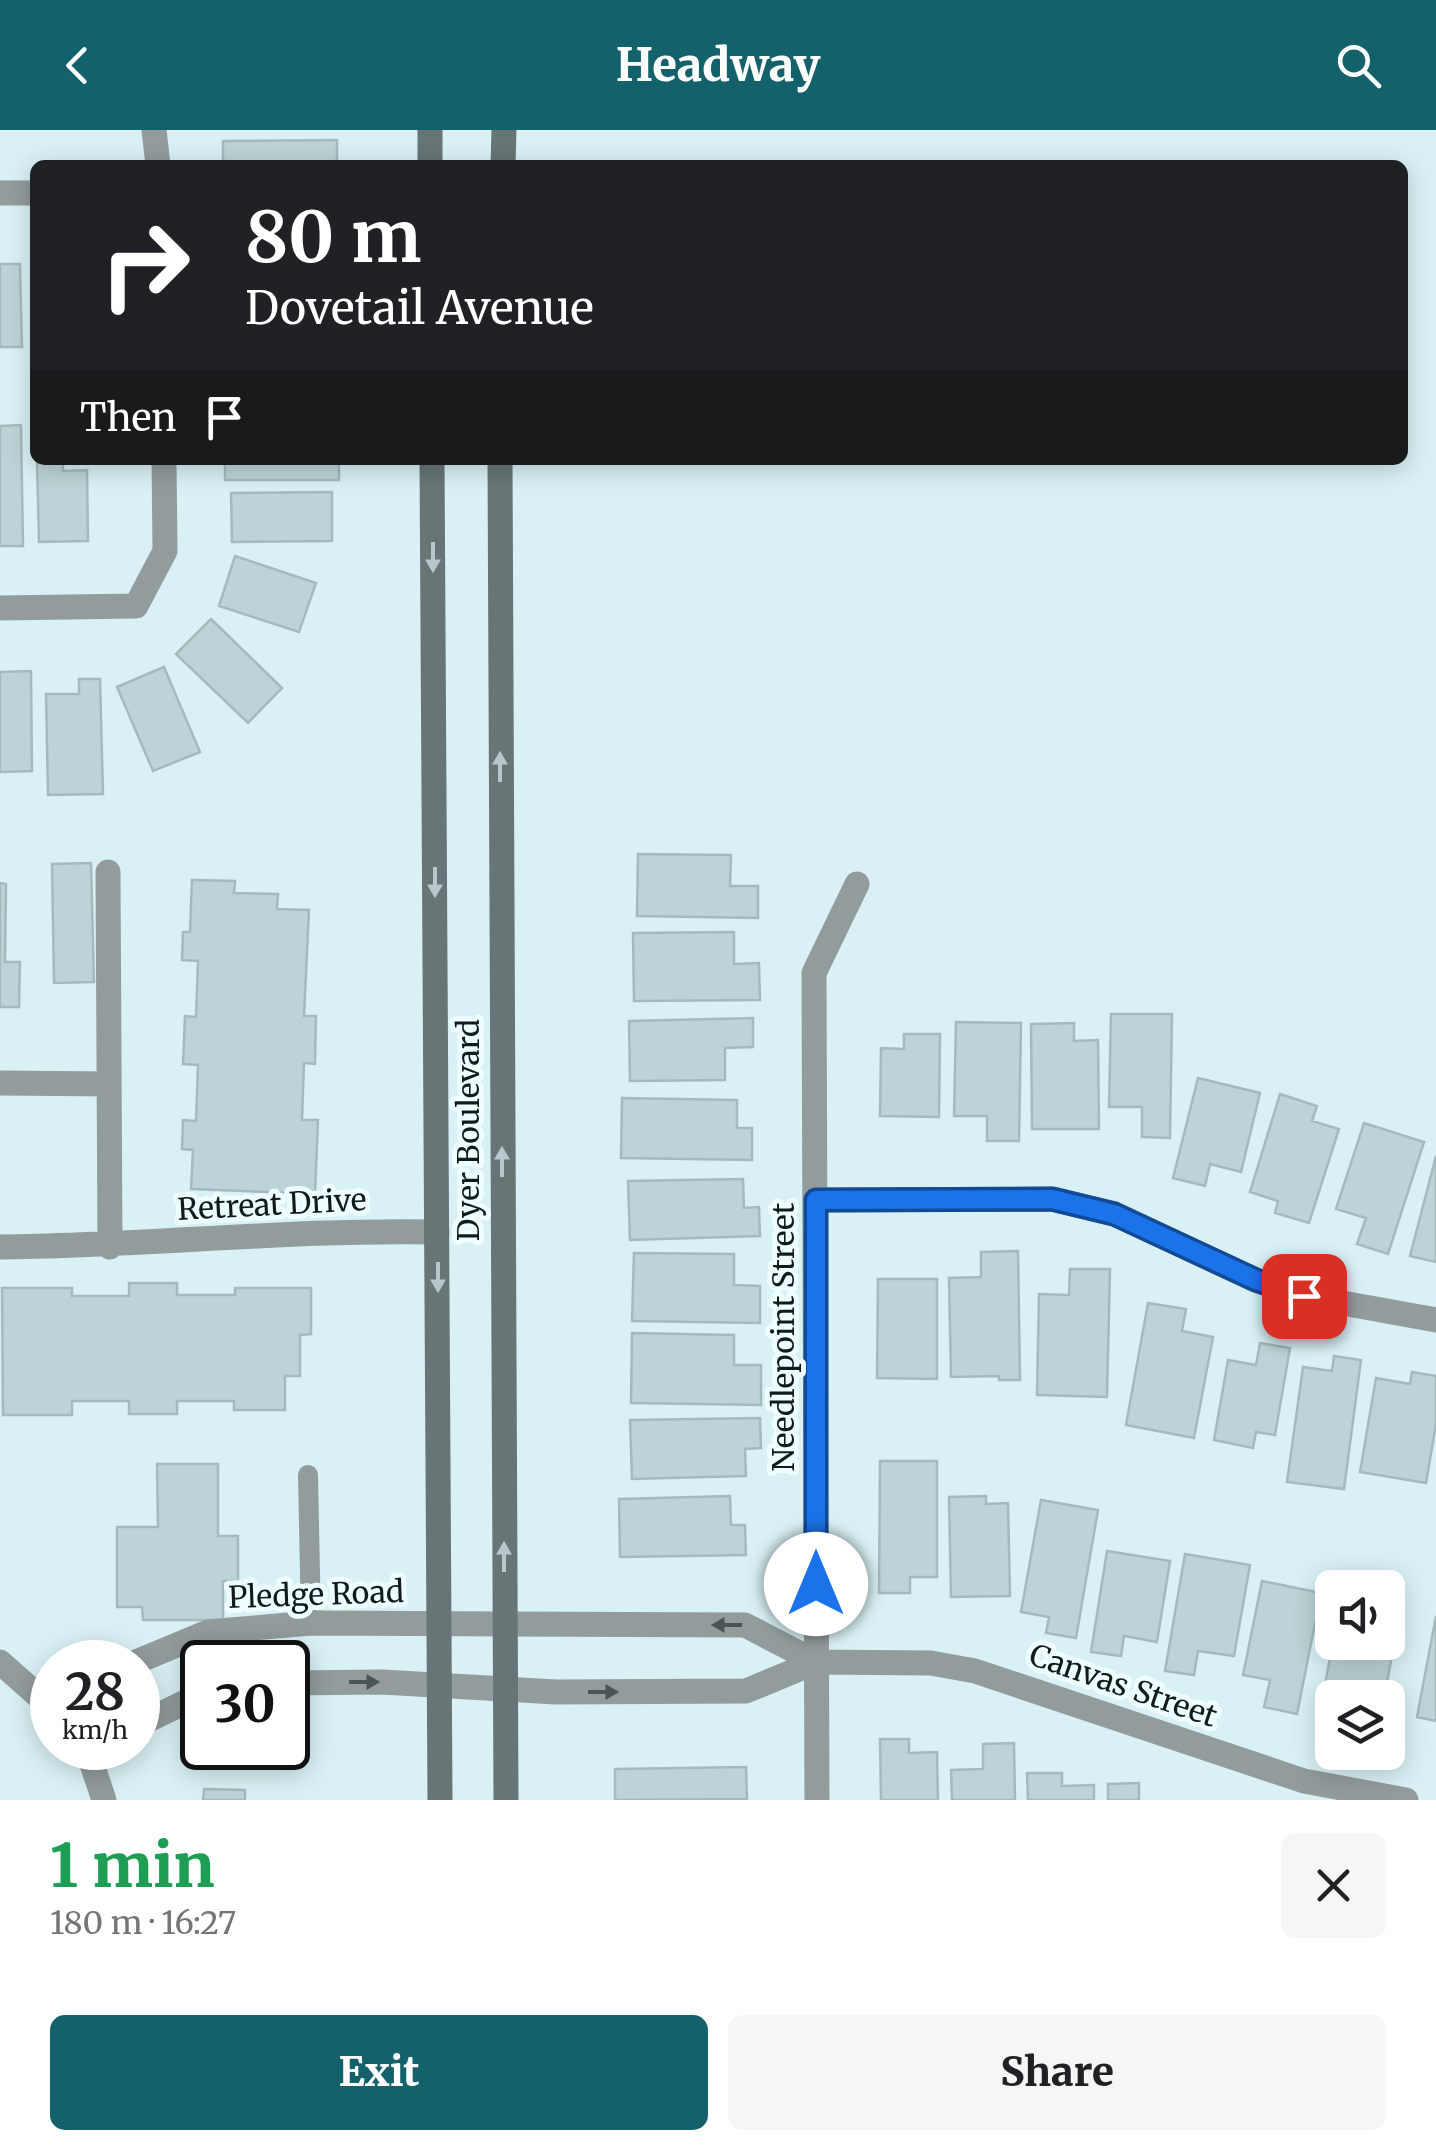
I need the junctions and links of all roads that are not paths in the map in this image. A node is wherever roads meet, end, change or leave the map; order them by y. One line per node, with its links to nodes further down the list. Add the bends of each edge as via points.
1 (154, 130): 4 (street)
2 (430, 130): 5 (main road)
3 (504, 130): 6 (main road)
4 (157, 160)
5 (430, 160)
6 (503, 160)
7 (0, 193): 8 (street)
8 (30, 193)
9 (164, 465): 12 (street, via 165,551 136,606)
10 (432, 465): 18 (main road, Dyer Boulevard, one-way to 18)
11 (500, 465): 25 (main road, Dyer Boulevard, one-way to 11)
12 (0, 608)
13 (108, 872): 16 (street)
14 (856, 884): 17 (street, Needlepoint Street, via 814,973)
15 (0, 1083): 16 (street)
16 (109, 1084): 19 (street)
17 (816, 1200): 21 (street, via 1052,1199 1114,1214 1304,1296); 28 (street, Needlepoint Street)
18 (437, 1232): 19 (street, Retreat Drive, via 342,1231); 24 (main road, Dyer Boulevard, one-way to 24)
19 (110, 1246): 20 (street, Retreat Drive)
20 (0, 1247)
21 (1436, 1320)
22 (308, 1475): 23 (lane)
23 (311, 1622): 24 (street, Pledge Road); 26 (street, Pledge Road, via 208,1632)
24 (440, 1624): 25 (street, Pledge Road); 30 (main road, Dyer Boulevard)
25 (505, 1625): 28 (street, Canvas Street, one-way to 25, via 745,1625); 32 (main road, Dyer Boulevard)
26 (160, 1652)
27 (0, 1662): 31 (street)
28 (816, 1662): 32 (street, Canvas Street, one-way to 28, via 746,1691); 34 (street, Canvas Street, via 931,1663 975,1671); 38 (street, Needlepoint Street)
29 (310, 1683): 30 (street, one-way to 30)
30 (440, 1686): 32 (street); 36 (main road, Dyer Boulevard)
31 (30, 1689)
32 (505, 1689): 37 (main road, Dyer Boulevard)
33 (96, 1770): 35 (street)
34 (1303, 1790): 39 (street, Canvas Street)
35 (104, 1800)
36 (440, 1800)
37 (506, 1800)
38 (817, 1800)
39 (1406, 1800)

